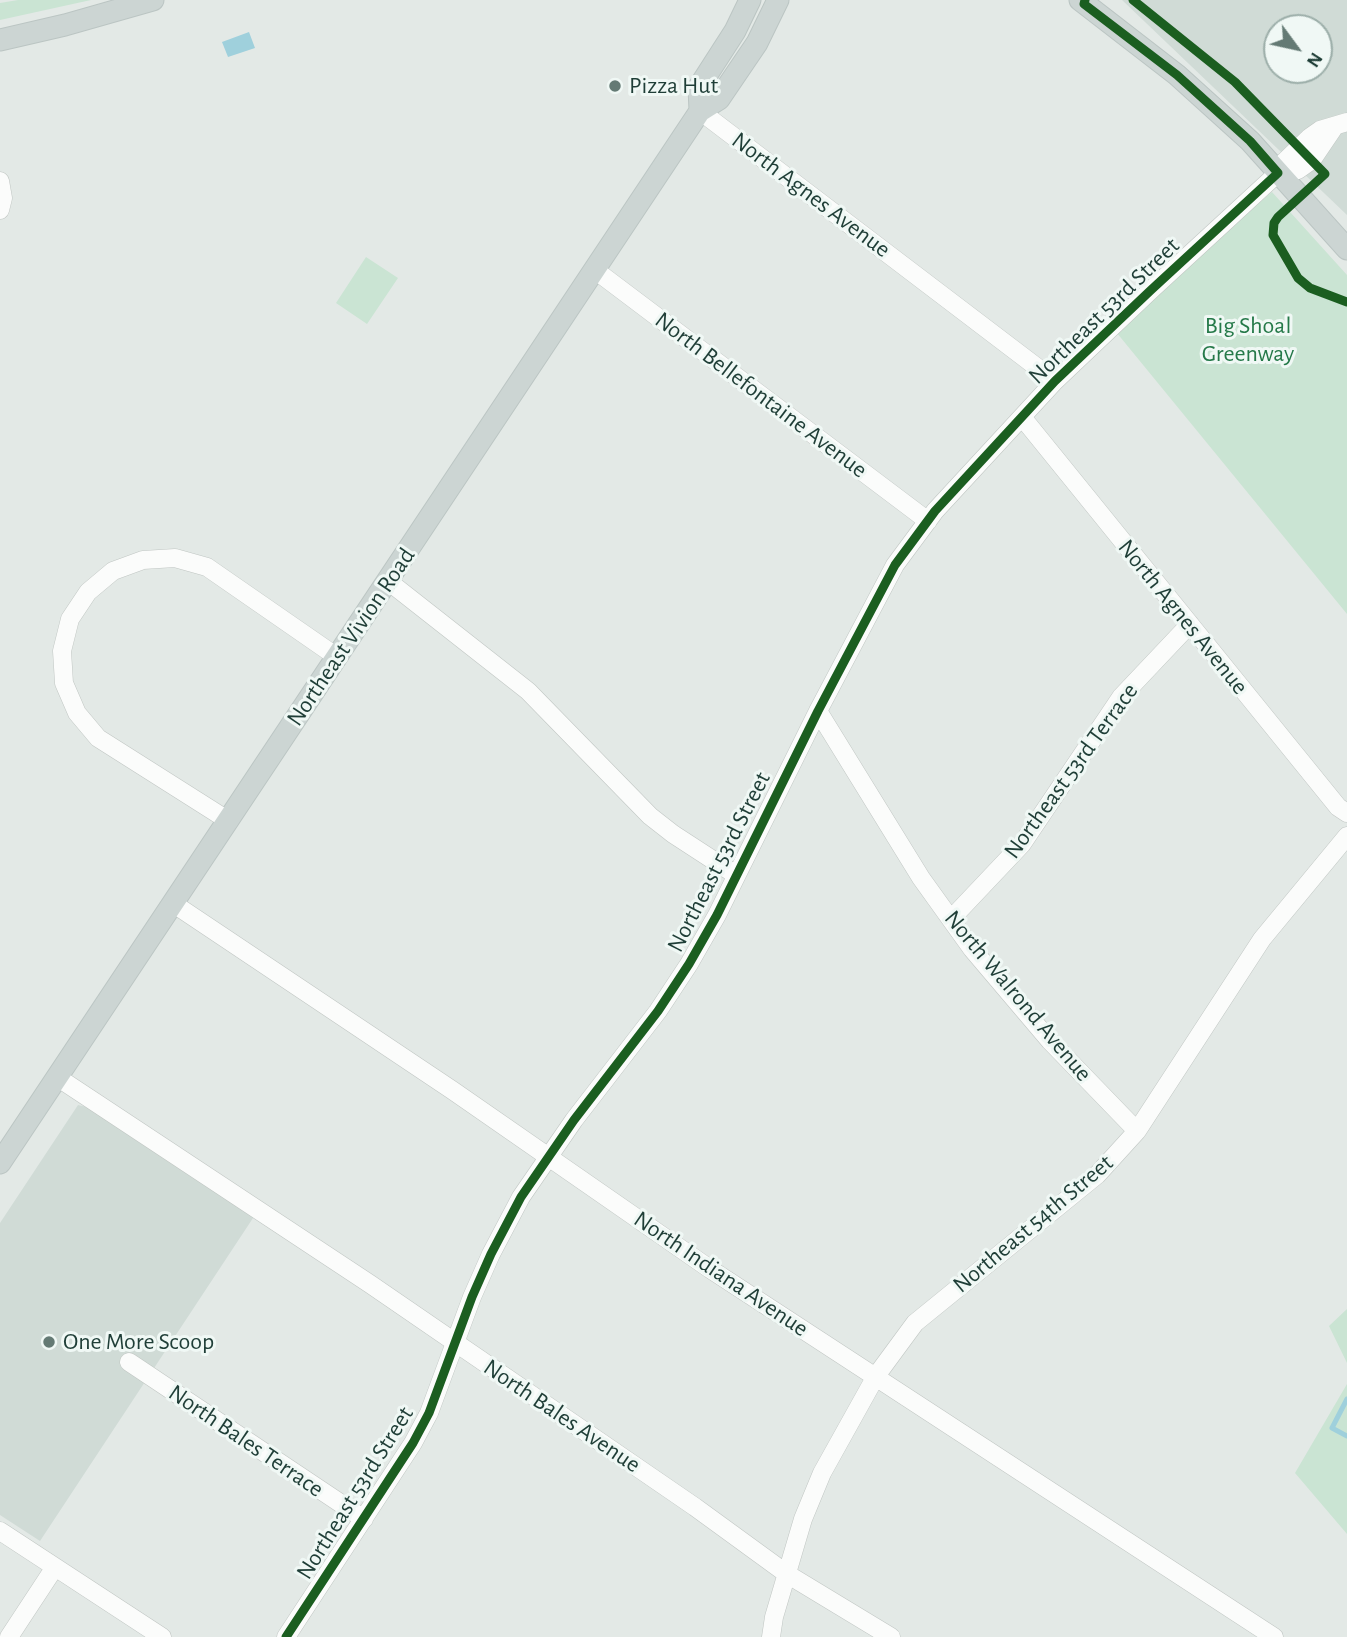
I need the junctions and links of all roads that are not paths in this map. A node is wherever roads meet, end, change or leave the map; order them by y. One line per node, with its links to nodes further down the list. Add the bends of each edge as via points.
1 (153, 0): 5 (main road)
2 (750, 0): 6 (main road, Northeast Vivion Road, via 699,88)
3 (778, 0): 6 (main road, Northeast Vivion Road, via 758,43 719,99)
4 (1078, 1): 8 (main road, via 1177,75)
5 (0, 40)
6 (701, 111): 12 (main road, Northeast Vivion Road); 13 (street, North Agnes Avenue)
7 (1341, 124): 8 (street, Northeast 53rd Street, via 1310,137)
8 (1278, 173): 11 (main road); 13 (street, Northeast 53rd Street)
9 (0, 181): 10 (street)
10 (1, 210)
11 (1347, 249)
12 (595, 270): 15 (street, North Bellefontaine Avenue); 16 (main road, Northeast Vivion Road)
13 (1055, 381): 14 (street, Northeast 53rd Street)
14 (1022, 417): 15 (street, Northeast 53rd Street); 17 (street, North Agnes Avenue)
15 (928, 521): 19 (street, Northeast 53rd Street, via 895,565)
16 (388, 581): 18 (main road, Northeast Vivion Road); 23 (street, via 528,691 650,816)
17 (1190, 624): 20 (street, North Agnes Avenue); 25 (street, Northeast 53rd Terrace, via 1121,697 1022,844)
18 (337, 657): 21 (main road, Northeast Vivion Road); 21 (street, via 207,567 175,558 143,560 113,571 88,592 70,619 62,651 64,683 77,713 98,738)
19 (818, 711): 23 (street, Northeast 53rd Street); 25 (street, North Walrond Avenue, via 921,878)
20 (1347, 813)
21 (229, 821): 24 (main road, Northeast Vivion Road)
22 (1347, 836): 27 (street, Northeast 54th Street, via 1262,939)
23 (737, 874): 28 (street, Northeast 53rd Street, via 689,964)
24 (174, 904): 26 (main road, Northeast Vivion Road); 28 (street, North Indiana Avenue)
25 (952, 918): 27 (street, North Walrond Avenue, via 972,950 1050,1041)
26 (57, 1077): 29 (main road, Northeast Vivion Road); 30 (street, North Bales Avenue)
27 (1137, 1131): 32 (street, Northeast 54th Street, via 1097,1175 915,1323)
28 (550, 1158): 30 (street, Northeast 53rd Street, via 521,1197 497,1242); 32 (street, North Indiana Avenue)
29 (0, 1163)
30 (456, 1343): 33 (street, Northeast 53rd Street, via 429,1413); 36 (street, North Bales Avenue)
31 (129, 1363): 33 (street, North Bales Terrace)
32 (876, 1376): 36 (street, Northeast 54th Street, via 822,1473); 42 (street, North Indiana Avenue)
33 (363, 1519): 39 (street, Northeast 53rd Street)
34 (0, 1531): 35 (street)
35 (55, 1567): 37 (street); 38 (street)
36 (787, 1574): 40 (street, Northeast 54th Street); 41 (street, North Bales Avenue)
37 (9, 1637)
38 (162, 1637)
39 (286, 1637)
40 (771, 1637)
41 (891, 1637)
42 (1274, 1637)

